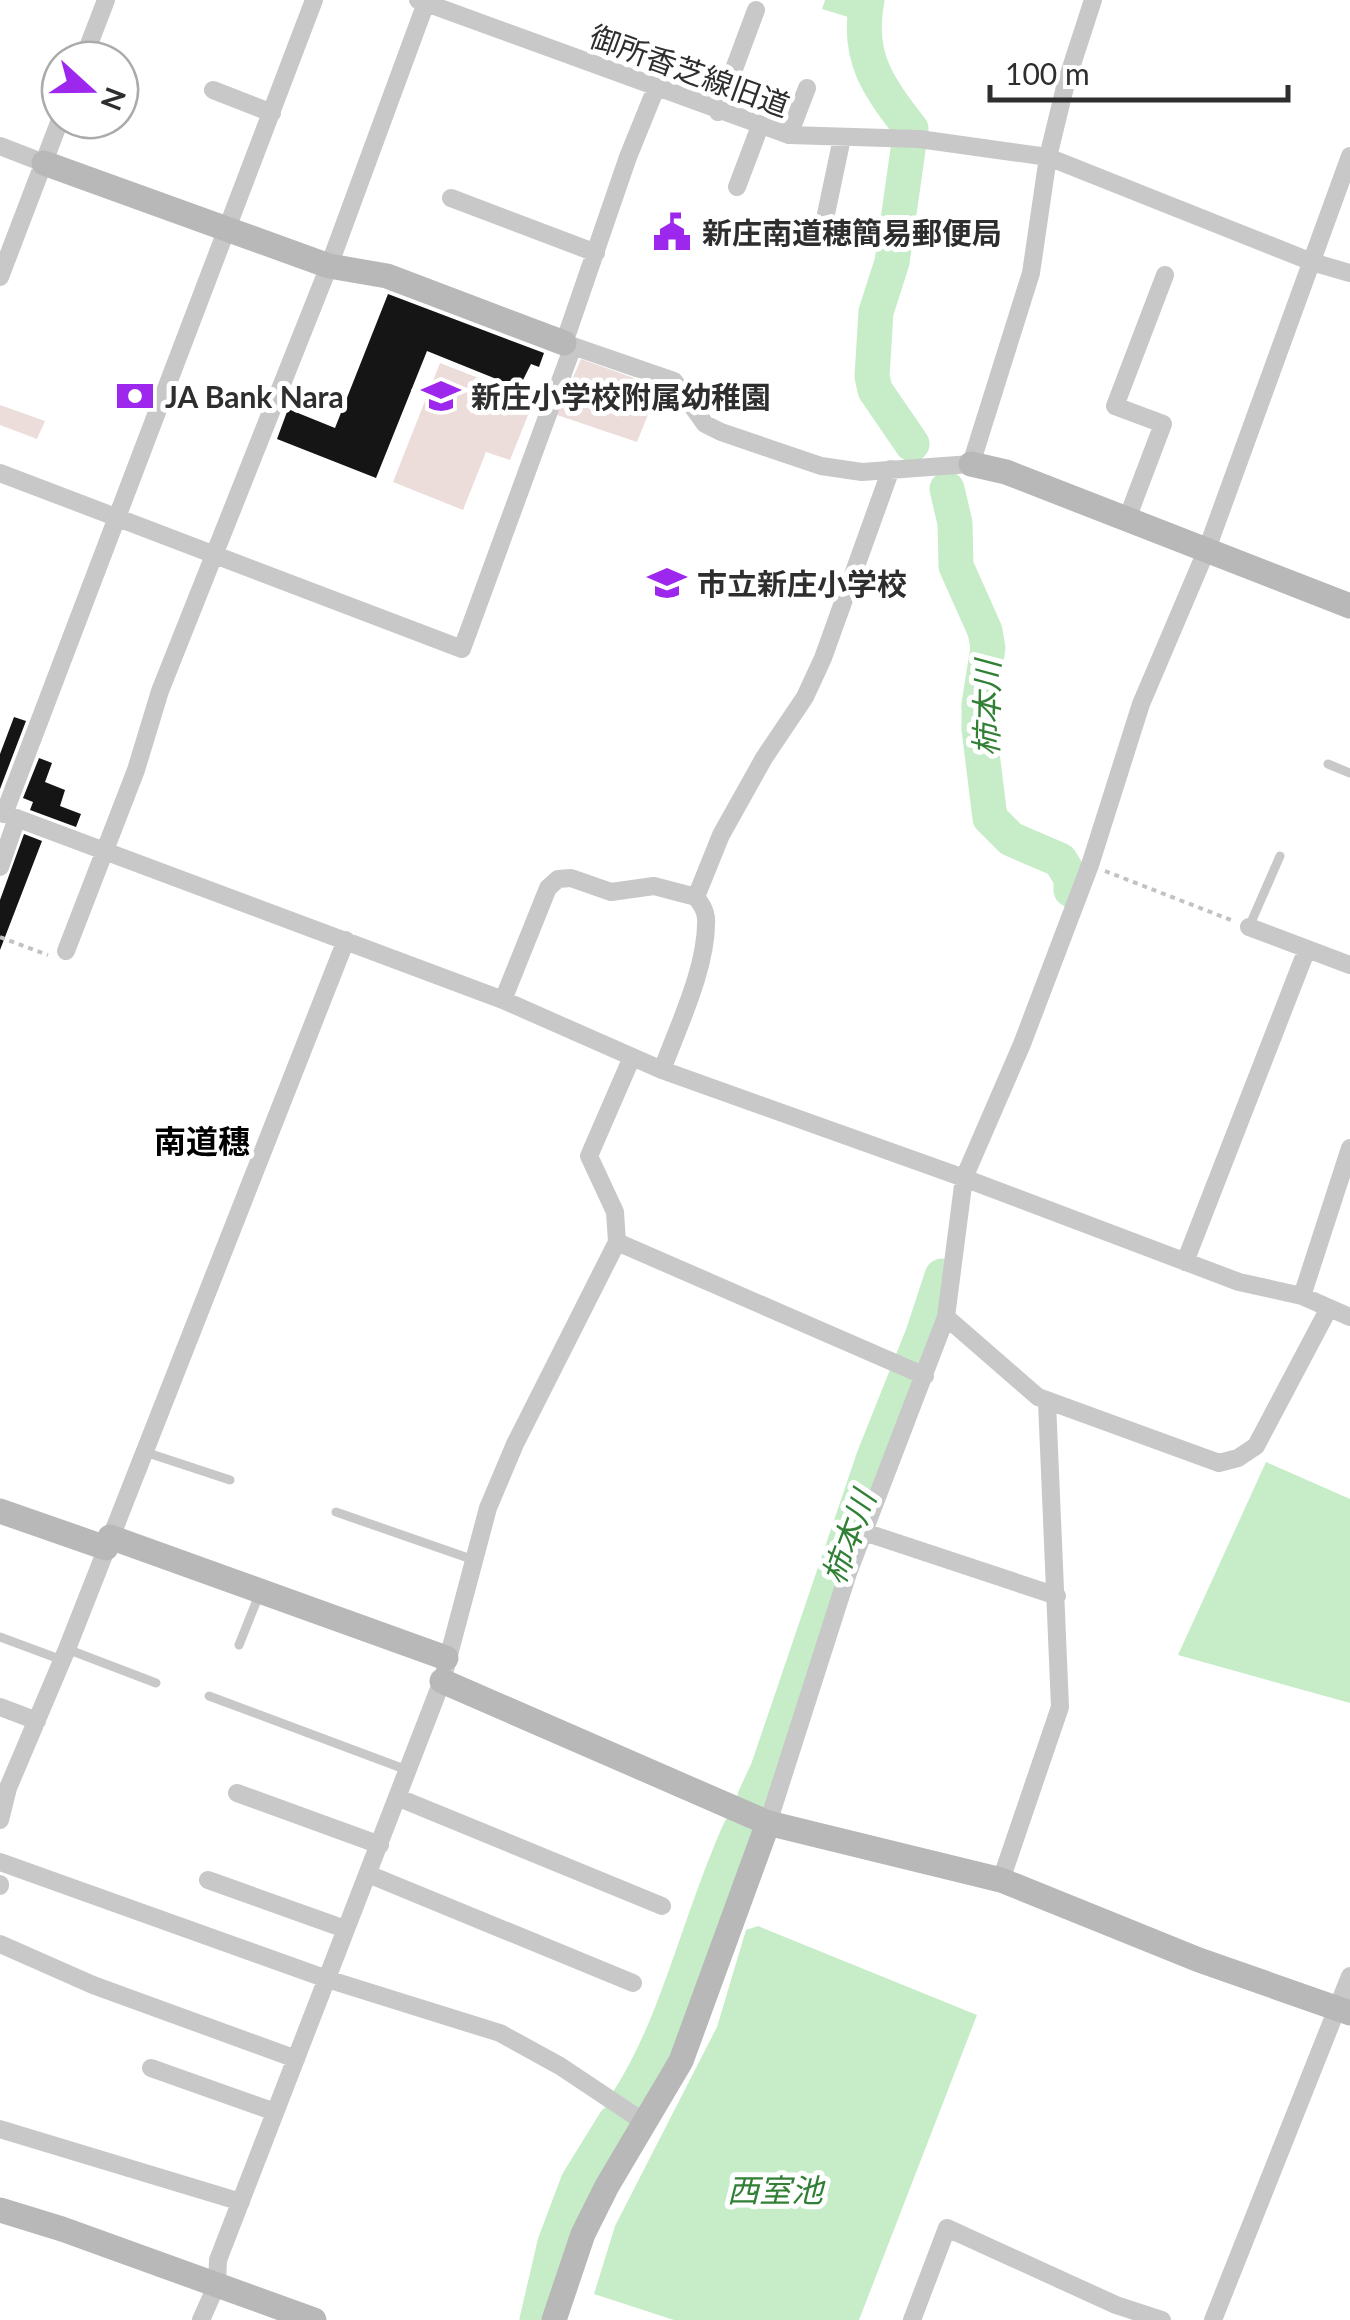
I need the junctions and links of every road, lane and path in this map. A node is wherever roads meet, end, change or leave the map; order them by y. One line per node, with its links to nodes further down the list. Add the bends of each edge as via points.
1 (106, 0): 6 (street)
2 (314, 0): 10 (street)
3 (1092, 0): 18 (street)
4 (424, 1): 7 (street, 御所香芝線旧道); 26 (street)
5 (756, 10): 11 (street)
6 (91, 40)
7 (656, 88): 11 (street, 御所香芝線旧道); 24 (street)
8 (807, 88): 13 (street)
9 (213, 90): 10 (street)
10 (272, 112): 23 (street)
11 (718, 112): 12 (street, 御所香芝線旧道)
12 (760, 126): 13 (street, 御所香芝線旧道); 20 (street)
13 (789, 135): 14 (street, 御所香芝線旧道)
14 (842, 138): 18 (street, 御所香芝線旧道, via 919,138); 22 (street)
15 (52, 140): 19 (street)
16 (0, 146): 19 (street)
17 (1350, 156): 25 (street)
18 (1048, 157): 25 (street, 御所香芝線旧道); 31 (street, via 1031,273)
19 (44, 162): 23 (street); 29 (street)
20 (737, 187)
21 (451, 198): 24 (street)
22 (826, 214)
23 (226, 231): 26 (street); 34 (street)
24 (596, 253): 30 (street)
25 (1312, 262): 27 (street, 御所香芝線旧道); 36 (street)
26 (329, 266): 30 (street, via 387,276); 37 (street)
27 (1350, 273)
28 (1165, 275): 35 (street, via 1115,406 1163,424)
29 (0, 277)
30 (569, 344): 32 (street, via 674,381 705,424 721,432 843,471); 37 (street, via 462,650)
31 (970, 464): 32 (street); 35 (street)
32 (891, 470): 46 (street, via 823,658 721,835)
33 (0, 473): 34 (street)
34 (117, 516): 37 (street); 41 (street)
35 (1127, 518): 36 (street)
36 (1207, 549): 38 (street); 44 (street, via 1141,704)
37 (215, 554): 42 (street)
38 (1350, 606)
39 (1328, 764): 40 (lane)
40 (1350, 773)
41 (7, 815): 42 (street); 45 (street)
42 (105, 850): 49 (street); 51 (street)
43 (1280, 856): 47 (lane)
44 (1090, 865): 47 (path); 57 (street)
45 (0, 867)
46 (696, 898): 53 (street, via 654,886 611,892 558,879 548,888); 55 (street, via 706,920 699,964)
47 (1250, 927): 50 (street)
48 (0, 937): 51 (path, via 52,957)
49 (346, 940): 53 (street); 66 (street)
50 (1307, 948): 52 (street); 59 (street)
51 (66, 951)
52 (1350, 964)
53 (504, 1000): 54 (street)
54 (632, 1057): 55 (street); 58 (street, via 590,1156 615,1212)
55 (662, 1070): 57 (street)
56 (1350, 1148): 60 (street)
57 (964, 1178): 59 (street); 62 (street)
58 (617, 1242): 64 (street); 72 (street, via 516,1444)
59 (1185, 1262): 60 (street)
60 (1302, 1296): 61 (street)
61 (1330, 1308): 63 (street); 65 (street, via 1256,1446 1238,1458 1220,1463)
62 (946, 1317): 64 (street); 65 (street)
63 (1350, 1317)
64 (915, 1371): 70 (street)
65 (1047, 1402): 74 (street)
66 (142, 1452): 67 (lane); 71 (street)
67 (230, 1480)
68 (0, 1511): 71 (street)
69 (336, 1512): 72 (lane)
70 (864, 1532): 74 (street); 87 (street)
71 (108, 1543): 73 (street); 77 (street)
72 (474, 1560): 78 (street)
73 (260, 1592): 76 (lane); 78 (street)
74 (1056, 1596): 92 (street, via 1060,1708)
75 (0, 1637): 77 (lane)
76 (239, 1645)
77 (64, 1654): 79 (lane); 82 (street)
78 (444, 1670): 83 (street); 87 (street)
79 (156, 1683)
80 (209, 1696): 83 (lane)
81 (0, 1708): 82 (street)
82 (37, 1720): 86 (street)
83 (409, 1771): 85 (street)
84 (237, 1794): 88 (street)
85 (399, 1798): 88 (street); 93 (street)
86 (0, 1820)
87 (768, 1823): 92 (street); 103 (street, via 681,2060)
88 (380, 1844): 90 (street)
89 (0, 1862): 97 (street)
90 (368, 1874): 94 (street); 98 (street)
91 (208, 1880): 94 (street)
92 (1002, 1880): 99 (street)
93 (662, 1906)
94 (345, 1929): 97 (street)
95 (0, 1944): 100 (street, via 93,1986)
96 (1350, 1976): 99 (street)
97 (328, 1979): 100 (street); 103 (street, via 500,2033)
98 (632, 1983)
99 (1343, 2010): 113 (street)
100 (296, 2059): 102 (street)
101 (151, 2068): 102 (street)
102 (275, 2112): 105 (street)
103 (644, 2122): 110 (street, via 583,2234)
104 (0, 2128): 105 (street)
105 (240, 2202): 107 (street, via 218,2260)
106 (0, 2210): 107 (street)
107 (217, 2284): 108 (street); 109 (street)
108 (201, 2320)
109 (314, 2320)
110 (554, 2320)
111 (912, 2320): 112 (street, via 947,2228)
112 (1162, 2320)
113 (1213, 2320)

